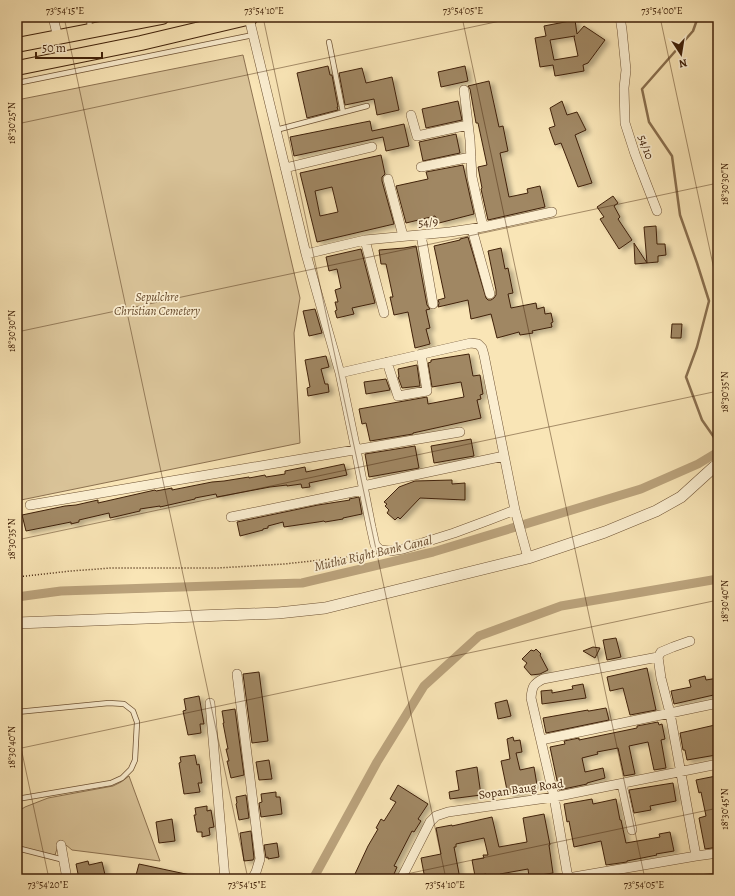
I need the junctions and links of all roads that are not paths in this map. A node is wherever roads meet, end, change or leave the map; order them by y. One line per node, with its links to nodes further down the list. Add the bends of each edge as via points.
1 (53, 17): 8 (street)
2 (162, 17): 5 (highway)
3 (250, 17): 7 (street); 11 (highway, via 141,44)
4 (620, 17): 24 (street, 54/10, via 626,70 625,123)
5 (113, 22): 6 (highway)
6 (89, 24): 8 (highway)
7 (253, 35): 12 (lane); 18 (street)
8 (58, 38): 10 (highway)
9 (328, 42): 15 (lane)
10 (17, 45)
11 (17, 68)
12 (17, 83)
13 (464, 90): 17 (street)
14 (367, 106): 15 (lane)
15 (343, 112): 18 (lane)
16 (411, 115): 17 (street, via 417,136)
17 (468, 125): 20 (street)
18 (276, 130): 21 (street)
19 (372, 147): 21 (street)
20 (471, 157): 22 (street); 26 (street, via 472,177)
21 (285, 168): 31 (street)
22 (422, 168)
23 (388, 179): 29 (street)
24 (657, 211)
25 (552, 212): 26 (street, 54/9)
26 (483, 227): 27 (street, 54/9)
27 (472, 229): 28 (street, 54/9); 32 (street)
28 (420, 235): 29 (street, 54/9); 33 (street)
29 (402, 236): 30 (street, 54/9)
30 (365, 240): 31 (street, 54/9); 34 (street)
31 (306, 254): 37 (street)
32 (490, 294)
33 (433, 304)
34 (384, 312)
35 (421, 354): 36 (street); 36 (street, via 427,391 398,396); 40 (street, via 471,343 482,348)
36 (387, 362): 37 (street)
37 (340, 373): 39 (street)
38 (460, 432): 39 (street)
39 (356, 450): 42 (street); 43 (street)
40 (504, 456): 42 (street); 44 (street)
41 (716, 466): 46 (street, via 681,497 656,511 605,532)
42 (363, 488): 44 (street, via 375,545 380,550 404,549); 45 (street)
43 (30, 504)
44 (516, 513): 46 (street)
45 (231, 517)
46 (528, 558): 47 (street, via 325,608 278,613)
47 (17, 623)
48 (690, 641): 49 (street, via 661,652)
49 (658, 658): 54 (street); 55 (street, via 543,678 536,682 532,698)
50 (237, 674): 70 (street, via 260,859)
51 (210, 702): 69 (street)
52 (718, 703): 54 (street)
53 (17, 712): 60 (lane, via 110,703 124,704 133,711 137,722 135,760 131,769 122,778 112,783)
54 (670, 713): 55 (street); 57 (street)
55 (541, 740): 59 (street)
56 (718, 764): 57 (street, Sopan Baug Road)
57 (681, 772): 58 (street, Sopan Baug Road); 65 (street)
58 (622, 784): 59 (street, Sopan Baug Road); 61 (street)
59 (554, 798): 67 (street); 71 (street, Sopan Baug Road, via 448,812 436,816 430,822)
60 (17, 799)
61 (632, 830)
62 (61, 845): 66 (street)
63 (17, 848): 66 (lane)
64 (718, 853): 65 (street)
65 (696, 856): 67 (street)
66 (64, 860): 68 (street)
67 (568, 878): 72 (street)
68 (67, 879)
69 (225, 879)
70 (252, 879)
71 (401, 879)
72 (553, 879)

